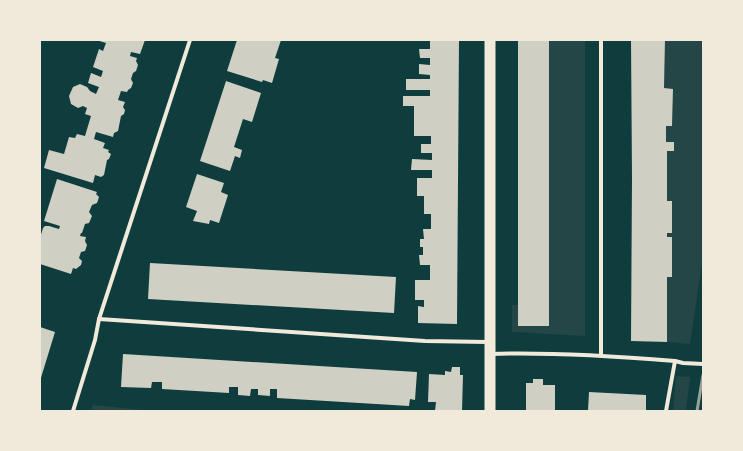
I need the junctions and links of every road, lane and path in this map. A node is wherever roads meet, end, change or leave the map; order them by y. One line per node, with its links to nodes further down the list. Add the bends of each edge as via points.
1 (190, 40): 4 (street)
2 (490, 40): 5 (highway)
3 (601, 40): 7 (street)
4 (99, 319): 5 (street, via 425,341); 10 (street)
5 (490, 342): 6 (highway)
6 (490, 354): 7 (street); 11 (highway)
7 (601, 355): 8 (street)
8 (675, 361): 9 (street); 12 (street)
9 (703, 364)
10 (73, 411)
11 (490, 411)
12 (666, 411)

